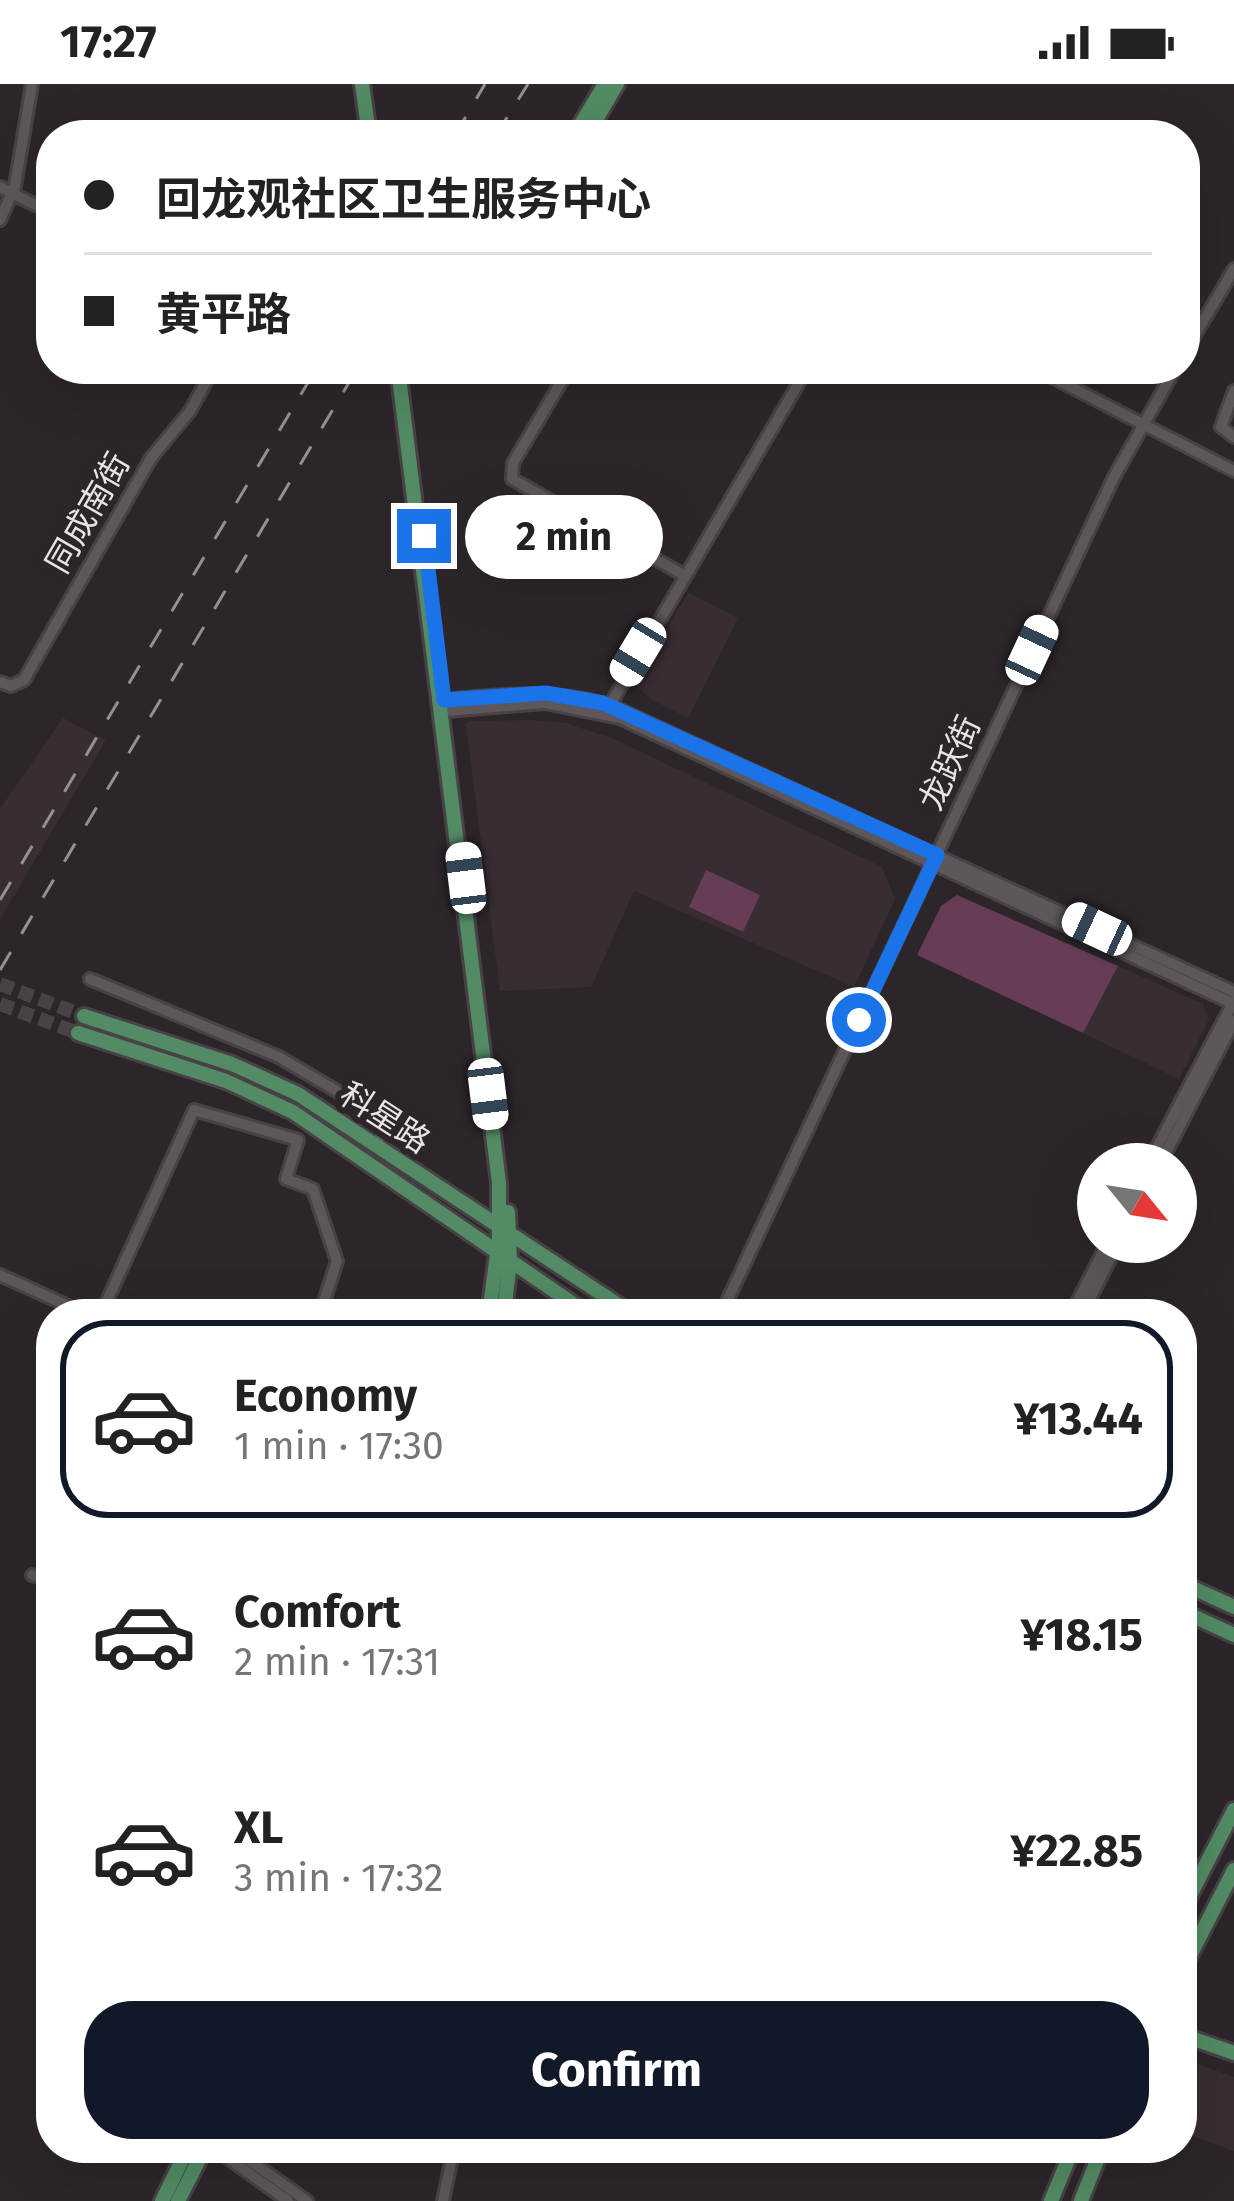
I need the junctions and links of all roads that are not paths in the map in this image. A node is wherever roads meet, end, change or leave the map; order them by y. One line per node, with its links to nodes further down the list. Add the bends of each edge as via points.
1 (32, 84): 9 (street)
2 (365, 84): 5 (main road)
3 (604, 84): 6 (main road)
4 (617, 84): 7 (main road)
5 (370, 120)
6 (587, 120)
7 (591, 120)
8 (0, 187): 9 (street)
9 (13, 194): 10 (street); 11 (street)
10 (36, 206)
11 (0, 220)
12 (1234, 269): 13 (street)
13 (1200, 327)
14 (205, 384): 25 (street, 同成南街, via 152,458 24,680)
15 (403, 384): 26 (main road)
16 (559, 384): 24 (street, via 513,463 512,479)
17 (798, 384): 24 (street)
18 (1065, 384): 21 (street)
19 (1166, 384): 21 (street, 龙跃街)
20 (1234, 391): 22 (street, via 1221,427)
21 (1143, 424): 23 (street); 28 (street, 龙跃街)
22 (1234, 437)
23 (1234, 471)
24 (685, 575): 27 (street)
25 (0, 682)
26 (443, 706): 27 (street, via 546,693); 37 (main road)
27 (607, 709): 28 (street)
28 (934, 859): 30 (street); 49 (street, 龙跃街)
29 (90, 979): 34 (street, via 303,1068 389,1122)
30 (1233, 1000): 35 (street)
31 (85, 1016): 34 (main road, 科星路, via 246,1069)
32 (1234, 1021): 36 (street)
33 (78, 1033): 38 (main road, 科星路, via 280,1105)
34 (376, 1143): 37 (main road, 科星路)
35 (1159, 1143)
36 (1171, 1143)
37 (505, 1230): 38 (main road); 48 (main road, 科星路)
38 (504, 1256): 45 (main road); 46 (main road); 47 (main road, 科星路)
39 (1097, 1263): 50 (street)
40 (1108, 1263): 51 (street)
41 (0, 1275): 42 (street)
42 (53, 1299)
43 (108, 1299): 44 (street, via 194,1110 298,1140 286,1179 313,1189 337,1261)
44 (325, 1299)
45 (493, 1299)
46 (503, 1299)
47 (566, 1299)
48 (609, 1299)
49 (728, 1299)
50 (1079, 1299)
51 (1090, 1299)
52 (32, 1574): 53 (street)
53 (36, 1575)
54 (1197, 1590): 55 (main road)
55 (1234, 1607)
56 (1197, 1618): 57 (main road)
57 (1234, 1635)
58 (1234, 1810): 60 (main road)
59 (1234, 1870): 61 (main road)
60 (1197, 1882)
61 (1197, 1942)
62 (1197, 2040): 63 (main road)
63 (1234, 2054)
64 (181, 2163): 71 (main road)
65 (197, 2163): 72 (main road)
66 (235, 2163): 73 (street)
67 (254, 2163): 74 (street)
68 (451, 2163): 75 (street)
69 (1067, 2163): 76 (main road)
70 (1096, 2163): 77 (main road)
71 (162, 2201)
72 (178, 2201)
73 (289, 2201)
74 (308, 2201)
75 (442, 2201)
76 (1051, 2201)
77 (1081, 2201)

